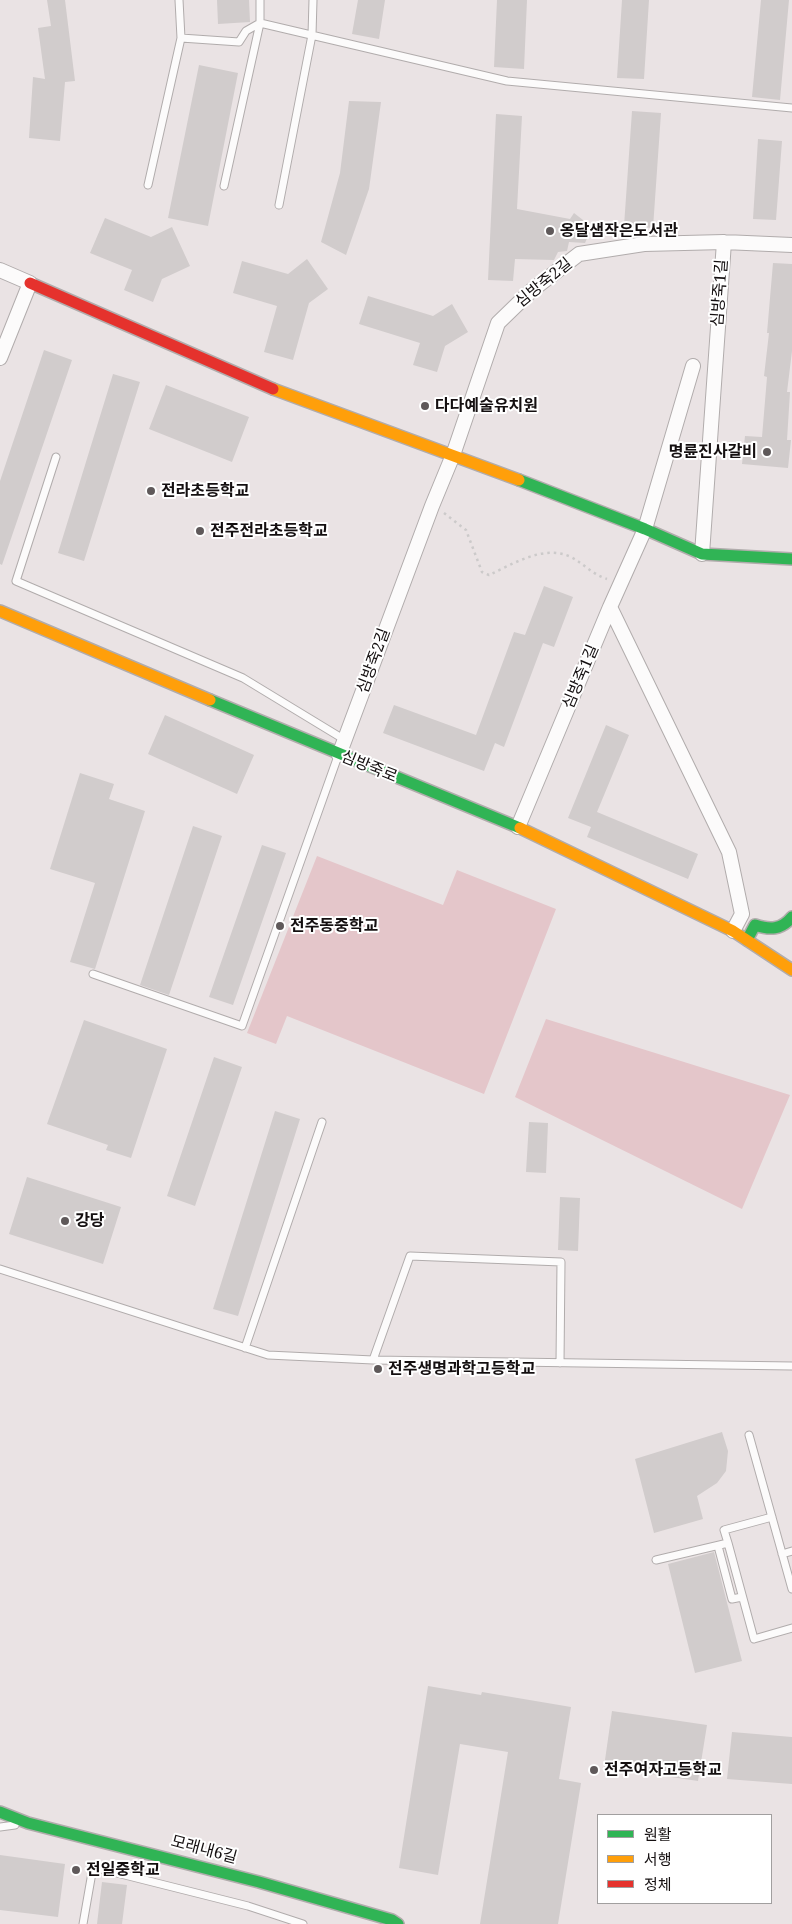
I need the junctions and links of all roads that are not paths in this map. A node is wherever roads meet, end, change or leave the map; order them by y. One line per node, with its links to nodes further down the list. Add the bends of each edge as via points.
1 (179, 0): 6 (lane)
2 (260, 0): 4 (lane)
3 (313, 0): 5 (lane)
4 (260, 23): 5 (lane); 6 (lane, via 246,32 239,42); 9 (lane)
5 (312, 35): 7 (lane, via 507,81); 10 (lane)
6 (181, 38): 8 (lane)
7 (792, 108)
8 (148, 185)
9 (224, 186)
10 (279, 205)
11 (724, 242): 12 (street, 심방죽2길); 17 (street, 심방죽2길, via 644,244 580,254 531,291 498,323); 20 (street, 심방죽1길)
12 (792, 245)
13 (0, 270): 14 (street)
14 (30, 283): 15 (street); 17 (street, via 276,390)
15 (0, 358)
16 (693, 366): 19 (street, 심방죽1길)
17 (453, 455): 19 (street); 24 (street, 심방죽2길)
18 (56, 457): 24 (lane, via 16,581 243,678)
19 (645, 529): 20 (street); 22 (street, 심방죽1길)
20 (702, 554): 21 (street)
21 (792, 559)
22 (610, 608): 26 (street, 심방죽1길); 28 (street, via 729,852 742,914)
23 (0, 611): 25 (street, 심방죽로)
24 (345, 740): 25 (street, 심방죽2길)
25 (339, 755): 26 (street, 심방죽로); 32 (lane, via 242,1026)
26 (518, 827): 28 (street, 심방죽로)
27 (792, 917): 29 (street, via 786,926 769,930 755,925)
28 (733, 932): 29 (street, 심방죽로)
29 (747, 940): 30 (street, 심방죽로)
30 (767, 954): 31 (street, 심방죽로); 33 (street, via 766,964)
31 (792, 970)
32 (93, 974)
33 (786, 980)
34 (322, 1122): 36 (lane)
35 (0, 1269): 36 (lane)
36 (245, 1348): 37 (lane, via 268,1355)
37 (373, 1360): 38 (lane); 38 (lane, via 410,1256 561,1262)
38 (560, 1363): 39 (lane)
39 (792, 1366)
40 (749, 1435): 41 (lane)
41 (772, 1517): 42 (lane, via 724,1530); 45 (lane)
42 (728, 1544): 43 (lane); 48 (lane)
43 (718, 1546): 46 (lane); 48 (lane, via 732,1599)
44 (792, 1551): 45 (lane)
45 (782, 1554): 47 (lane)
46 (656, 1560)
47 (792, 1589)
48 (742, 1597): 49 (lane, via 754,1639)
49 (792, 1628)
50 (0, 1812): 51 (street, 모래내6길)
51 (28, 1823): 52 (lane); 55 (street, 모래내6길, via 259,1882)
52 (0, 1827)
53 (83, 1924): 54 (lane, via 93,1867 248,1906)
54 (303, 1924)
55 (398, 1924)

